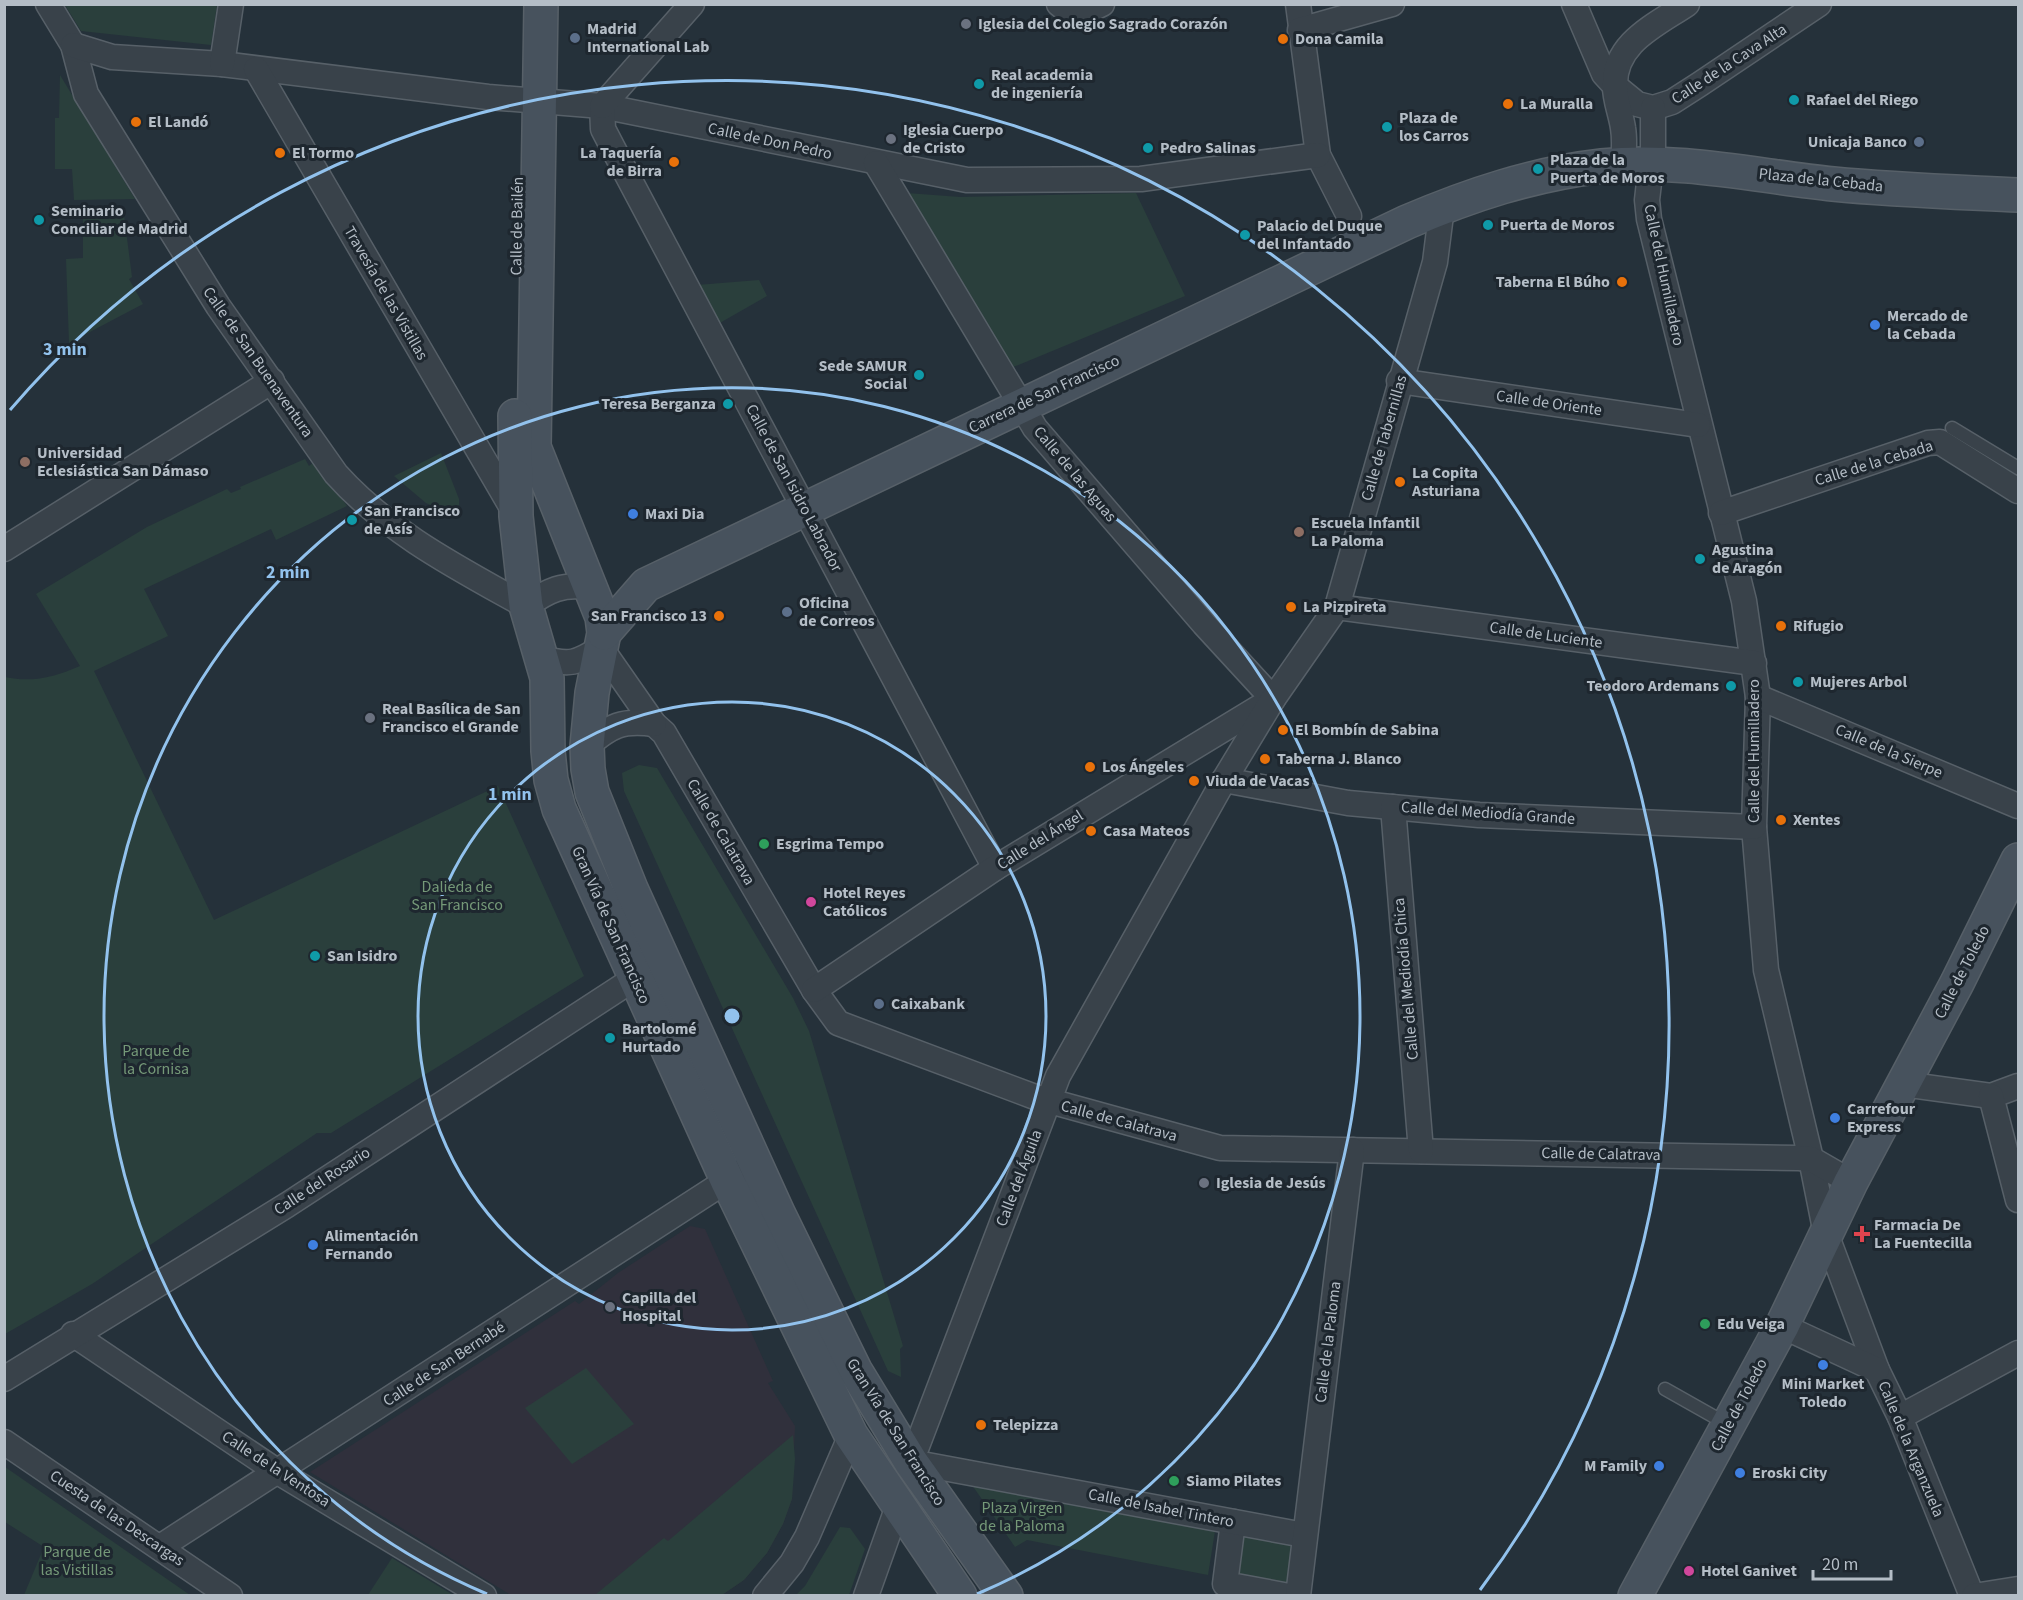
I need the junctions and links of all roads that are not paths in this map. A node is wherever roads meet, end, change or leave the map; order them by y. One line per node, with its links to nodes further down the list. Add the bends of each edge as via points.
1 (48, 4): 13 (street, Calle de San Buenaventura)
2 (231, 4): 14 (street)
3 (518, 4): 17 (main road, Calle de Bailén)
4 (541, 4): 17 (main road, Calle de Bailén)
5 (692, 4): 18 (street)
6 (1059, 4): 7 (street, via 1076,13)
7 (1102, 4)
8 (1392, 4): 12 (street)
9 (1574, 4): 16 (street, via 1596,59)
10 (1687, 4): 16 (street, via 1639,35 1626,49)
11 (1819, 4): 19 (street, Calle de la Cava Alta, via 1672,102)
12 (1300, 17): 20 (street)
13 (73, 45): 14 (street, Calle de Don Pedro, via 112,57); 26 (street, Calle de San Buenaventura, via 86,94 218,306)
14 (222, 64): 15 (street, Calle de Don Pedro)
15 (256, 69): 17 (street, Calle de Don Pedro); 36 (street, Travesía de las Vistillas)
16 (1615, 86): 19 (street, via 1637,104); 22 (street, via 1623,129)
17 (529, 100): 18 (street, Calle de Don Pedro); 31 (main road, Calle de Bailén)
18 (602, 106): 21 (street, Calle de Don Pedro); 34 (street, Calle de San Isidro Labrador, via 603,129)
19 (1653, 108): 22 (street, Calle de la Cava Alta, via 1653,148)
20 (1318, 155): 21 (street, Calle de Don Pedro, via 1141,179 1079,181 967,180); 25 (street)
21 (876, 162): 28 (street, Calle de las Aguas)
22 (1636, 165): 23 (main road, Plaza de la Cebada, via 1719,168 1832,184); 24 (main road, via 1525,180); 29 (street, Calle del Humilladero)
23 (2019, 195)
24 (1442, 207): 27 (street, Calle de Tabernillas, via 1435,262); 28 (main road, Carrera de San Francisco)
25 (1349, 216)
26 (272, 381): 37 (street); 40 (street, Calle de San Buenaventura, via 336,474 362,502 432,553)
27 (1400, 381): 29 (street, Calle de Oriente); 41 (street, Calle de Tabernillas)
28 (1020, 405): 34 (main road, Carrera de San Francisco); 46 (street, Calle de las Aguas, via 1035,428)
29 (1698, 424): 35 (street, Calle del Humilladero)
30 (1952, 428): 32 (lane)
31 (524, 448): 36 (main road, Calle de Bailén); 39 (main road)
32 (2019, 468)
33 (2019, 491): 35 (street, Calle de la Cebada, via 1940,442)
34 (805, 508): 38 (main road, Carrera de San Francisco); 54 (street, Calle de San Isidro Labrador)
35 (1721, 513): 44 (street, Calle del Humilladero, via 1744,601)
36 (516, 516): 40 (main road, Calle de Bailén)
37 (4, 549)
38 (646, 585): 39 (main road, Carrera de San Francisco); 42 (main road, Carrera de San Francisco)
39 (591, 588): 40 (street, via 575,584 556,587); 42 (main road, via 598,603)
40 (526, 606): 43 (main road)
41 (1337, 607): 44 (street, Calle de Luciente); 46 (street, Calle de Tabernillas)
42 (602, 640): 43 (street, via 579,662 562,664); 47 (street, Calle de Calatrava); 48 (main road, Gran Vía de San Francisco)
43 (542, 658): 55 (main road, Gran Vía de San Francisco, via 547,678 551,780 559,809)
44 (1754, 663): 45 (street, Calle del Humilladero)
45 (1758, 697): 50 (street, Calle de la Sierpe); 52 (street, Calle del Humilladero)
46 (1273, 699): 49 (street, Calle de Tabernillas); 54 (street, Calle del Ángel)
47 (654, 724): 48 (street, via 639,722 608,728); 56 (street, Calle de Calatrava, via 663,733)
48 (587, 746): 64 (main road, Gran Vía de San Francisco, via 592,792 627,878)
49 (1224, 780): 51 (street, Calle del Mediodía Grande, via 1348,803); 60 (street, Calle del Águila, via 1058,1076)
50 (2019, 806)
51 (1393, 807): 52 (street, Calle del Mediodía Grande, via 1479,815); 62 (street, Calle del Mediodía Chica)
52 (1754, 827): 63 (street, Calle del Humilladero, via 1766,970)
53 (2019, 860): 57 (main road, Calle de Toledo)
54 (995, 868): 56 (street, Calle del Ángel)
55 (635, 978): 65 (main road, Gran Vía de San Francisco); 70 (street, Calle del Rosario, via 286,1205)
56 (813, 990): 60 (street, Calle de Calatrava, via 838,1023)
57 (1903, 1084): 59 (street); 66 (main road, Calle de Toledo)
58 (2019, 1086): 59 (street)
59 (1991, 1096): 67 (street)
60 (1048, 1102): 61 (street, Calle de Calatrava, via 1220,1148); 79 (street, Calle del Águila)
61 (1352, 1150): 62 (street, Calle de Calatrava); 83 (street, Calle de la Paloma)
62 (1421, 1151): 63 (street, Calle de Calatrava)
63 (1811, 1159): 66 (street, Calle de Calatrava); 68 (street, Calle del Humilladero)
64 (756, 1161): 65 (street); 79 (main road, Gran Vía de San Francisco, via 855,1370)
65 (727, 1180): 77 (main road, Gran Vía de San Francisco); 80 (street, Calle de San Bernabé)
66 (1851, 1182): 68 (main road, Calle de Toledo)
67 (2019, 1200)
68 (1826, 1234): 69 (main road, Calle de Toledo); 72 (street, Calle de la Arganzuela)
69 (1782, 1326): 72 (street, Calle de la Arganzuela); 76 (main road, Calle de Toledo)
70 (73, 1334): 73 (street, Calle del Rosario); 80 (street, Calle de la Ventosa)
71 (2019, 1353): 75 (street)
72 (1877, 1370): 75 (street, Calle de la Arganzuela)
73 (4, 1378)
74 (1665, 1389): 76 (lane)
75 (1900, 1417): 96 (street, Calle de la Arganzuela)
76 (1728, 1425): 95 (main road, Calle de Toledo)
77 (851, 1435): 81 (main road, Gran Vía de San Francisco); 89 (street, via 807,1537)
78 (4, 1442): 84 (street, Cuesta de las Descargas)
79 (911, 1462): 82 (street, Calle de Isabel Tintero); 92 (main road, Gran Vía de San Francisco)
80 (278, 1472): 84 (street, Calle de San Bernabé); 88 (street, Calle de la Ventosa, via 304,1496 336,1499)
81 (898, 1506): 90 (street); 91 (main road, Gran Vía de San Francisco)
82 (1233, 1522): 83 (street, Calle de Isabel Tintero); 86 (street)
83 (1304, 1535): 94 (street, Calle de la Paloma)
84 (160, 1547): 87 (street, Cuesta de las Descargas)
85 (2019, 1589): 96 (street)
86 (1224, 1590): 93 (street)
87 (230, 1596)
88 (484, 1596)
89 (765, 1596)
90 (866, 1596)
91 (960, 1596)
92 (1006, 1596)
93 (1289, 1596)
94 (1298, 1596)
95 (1635, 1596)
96 (1973, 1596)

